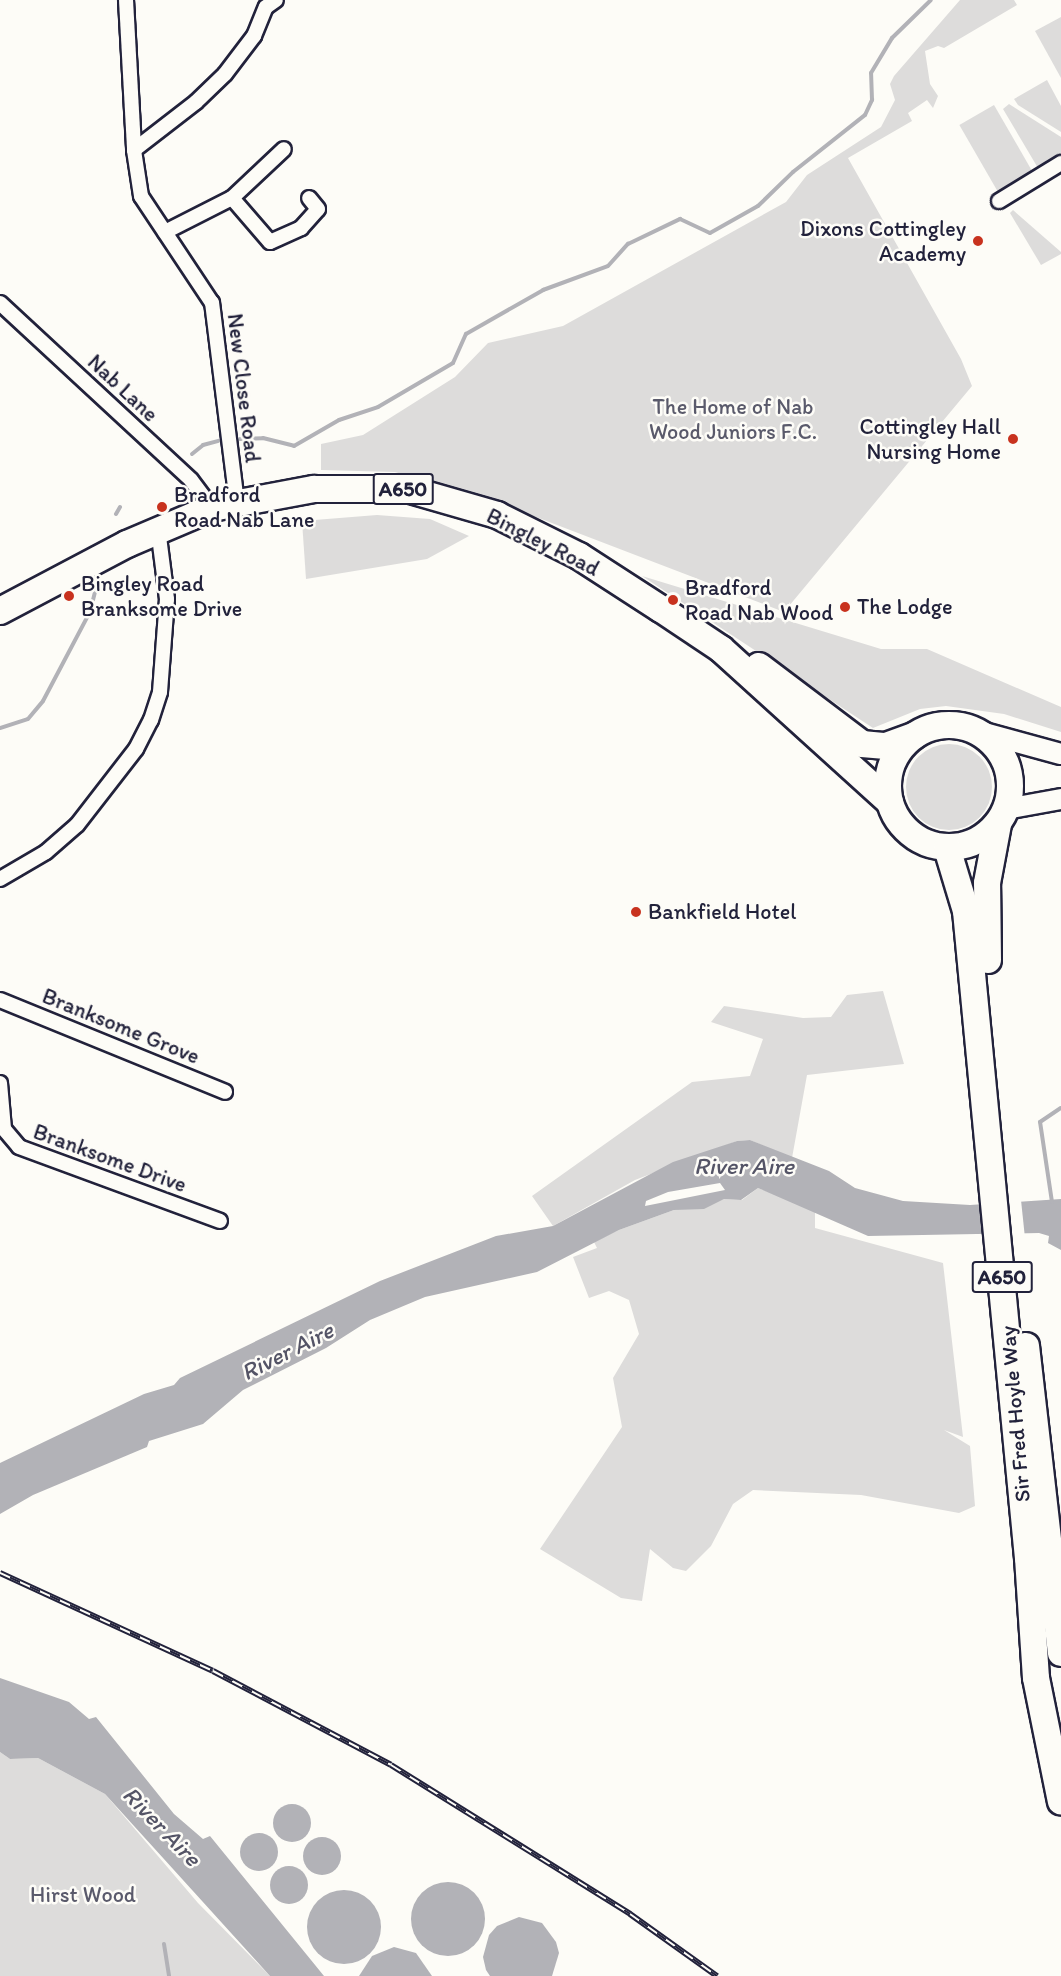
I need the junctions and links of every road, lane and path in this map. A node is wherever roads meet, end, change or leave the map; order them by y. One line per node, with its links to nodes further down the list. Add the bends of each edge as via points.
1 (126, 0): 4 (street, New Close Road)
2 (269, 2): 4 (street, via 254,36 225,74)
3 (284, 149): 6 (street)
4 (134, 150): 9 (street, New Close Road, via 141,196)
5 (1061, 163): 8 (street)
6 (232, 198): 7 (street, via 270,242 301,228 318,209); 9 (street)
7 (309, 198)
8 (999, 201)
9 (165, 232): 11 (street, New Close Road, via 212,303)
10 (0, 303): 12 (street, Nab Lane, via 191,480)
11 (237, 503): 12 (highway, Bingley Road / A650); 15 (highway, Bingley Road / A650, via 314,489 407,489 497,514 579,556)
12 (212, 508): 13 (highway, Bingley Road / A650)
13 (158, 529): 14 (highway, Bingley Road / A650); 23 (street, via 167,599 160,692 151,720 136,749 76,825 46,852)
14 (0, 611)
15 (721, 649): 17 (highway, A650, via 766,670 862,744 886,746); 20 (highway, Bingley Road / A650)
16 (973, 730): 17 (highway, A650, via 953,725); 18 (main road); 21 (highway, A650, via 990,741 1006,764 1011,790)
17 (914, 736): 20 (highway, via 891,765)
18 (1061, 754)
19 (1061, 799): 21 (main road)
20 (890, 802): 22 (highway, A650, via 898,820 911,834)
21 (1002, 816): 22 (highway, via 984,837); 24 (highway, Sir Fred Hoyle Way / A650, via 989,865)
22 (947, 848): 24 (highway, Sir Fred Hoyle Way / A650, via 964,896)
23 (0, 879)
24 (984, 996): 29 (highway, Sir Fred Hoyle Way / A650, via 1012,1226)
25 (0, 1000): 27 (street, Branksome Grove)
26 (0, 1083): 28 (street, Branksome Drive, via 4,1130 19,1147)
27 (225, 1092)
28 (220, 1221)
29 (1040, 1557): 30 (highway, Sir Fred Hoyle Way / A650); 31 (highway, Sir Fred Hoyle Way / A650, via 1036,1678)
30 (1061, 1653)
31 (1061, 1802)

